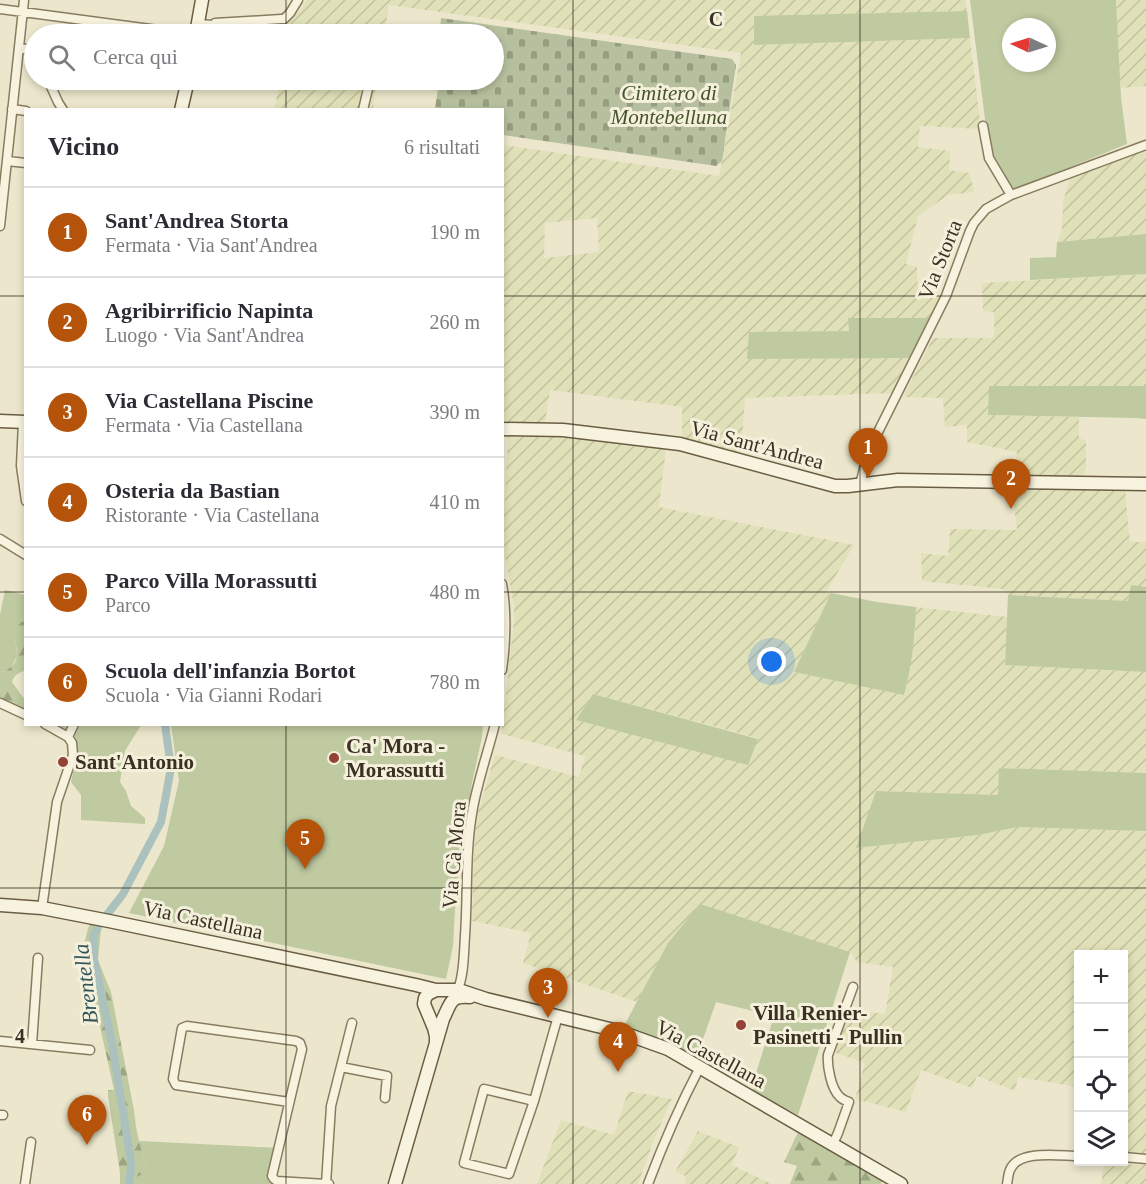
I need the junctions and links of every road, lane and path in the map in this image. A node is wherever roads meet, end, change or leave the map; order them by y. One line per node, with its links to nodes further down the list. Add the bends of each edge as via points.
1 (24, 0): 5 (street)
2 (202, 0): 7 (main road)
3 (298, 0): 8 (street, via 282,19)
4 (0, 9): 5 (street)
5 (23, 12): 6 (street); 9 (street)
6 (113, 24)
7 (198, 24)
8 (214, 24)
9 (18, 48): 10 (street); 17 (street)
10 (24, 49)
11 (53, 90): 14 (street)
12 (186, 90): 15 (main road)
13 (368, 90): 16 (street)
14 (62, 108)
15 (181, 108)
16 (363, 108)
17 (12, 109): 18 (street); 21 (street)
18 (24, 111)
19 (983, 126): 23 (street, via 989,158)
20 (1146, 145): 23 (street, Via Storta)
21 (7, 161): 22 (street); 24 (street)
22 (24, 163)
23 (1011, 195): 28 (street, Via Storta, via 986,209 974,223 946,296 868,452)
24 (0, 226)
25 (0, 421): 26 (main road)
26 (24, 422): 30 (street)
27 (504, 431): 28 (main road, Via Sant'Andrea, via 563,430 680,444 835,486)
28 (860, 484): 29 (main road, Via Sant'Andrea, via 897,480)
29 (1146, 484)
30 (24, 487)
31 (0, 538): 32 (street)
32 (24, 554)
33 (504, 594): 34 (street)
34 (504, 657)
35 (0, 703): 36 (street)
36 (24, 714)
37 (49, 726): 40 (street)
38 (73, 726): 40 (street)
39 (494, 726): 46 (street, Via Cà Mora, via 473,808 464,956)
40 (68, 736): 42 (street, via 73,755 57,802)
41 (0, 905): 42 (main road, Via Castellana)
42 (42, 908): 44 (main road, Via Castellana)
43 (38, 958): 55 (street)
44 (398, 981): 47 (main road, Via Castellana); 49 (main road, via 412,990)
45 (853, 987): 63 (street, via 828,1055 829,1074 838,1095 849,1102)
46 (457, 990): 47 (main road, Via Castellana); 48 (main road, Via Castellana)
47 (438, 991): 49 (main road, via 426,996); 50 (main road, via 448,998)
48 (486, 999): 50 (main road, Via Castellana, via 459,996); 51 (main road, Via Castellana)
49 (425, 1008): 50 (main road, via 437,1016); 54 (main road)
50 (448, 1009): 54 (main road)
51 (558, 1016): 58 (main road, Via Castellana, via 646,1040); 60 (street)
52 (352, 1023): 57 (street)
53 (0, 1041): 55 (street)
54 (436, 1043): 69 (main road)
55 (32, 1044): 56 (street)
56 (90, 1050)
57 (341, 1067): 59 (street, via 387,1076); 68 (street, via 331,1106)
58 (700, 1067): 63 (main road, Via Castellana); 70 (street)
59 (385, 1098)
60 (534, 1101): 60 (street, via 484,1089 464,1162 509,1174)
61 (290, 1102): 61 (street, via 302,1049 298,1042 182,1028 173,1079 176,1085); 68 (street, via 273,1178)
62 (31, 1142): 67 (street)
63 (833, 1144): 71 (main road, Via Castellana)
64 (1074, 1156): 72 (street, via 1023,1157 1010,1169)
65 (1128, 1157): 66 (street)
66 (1146, 1159)
67 (25, 1184)
68 (327, 1184)
69 (395, 1184)
70 (648, 1184)
71 (901, 1184)
72 (1007, 1184)

